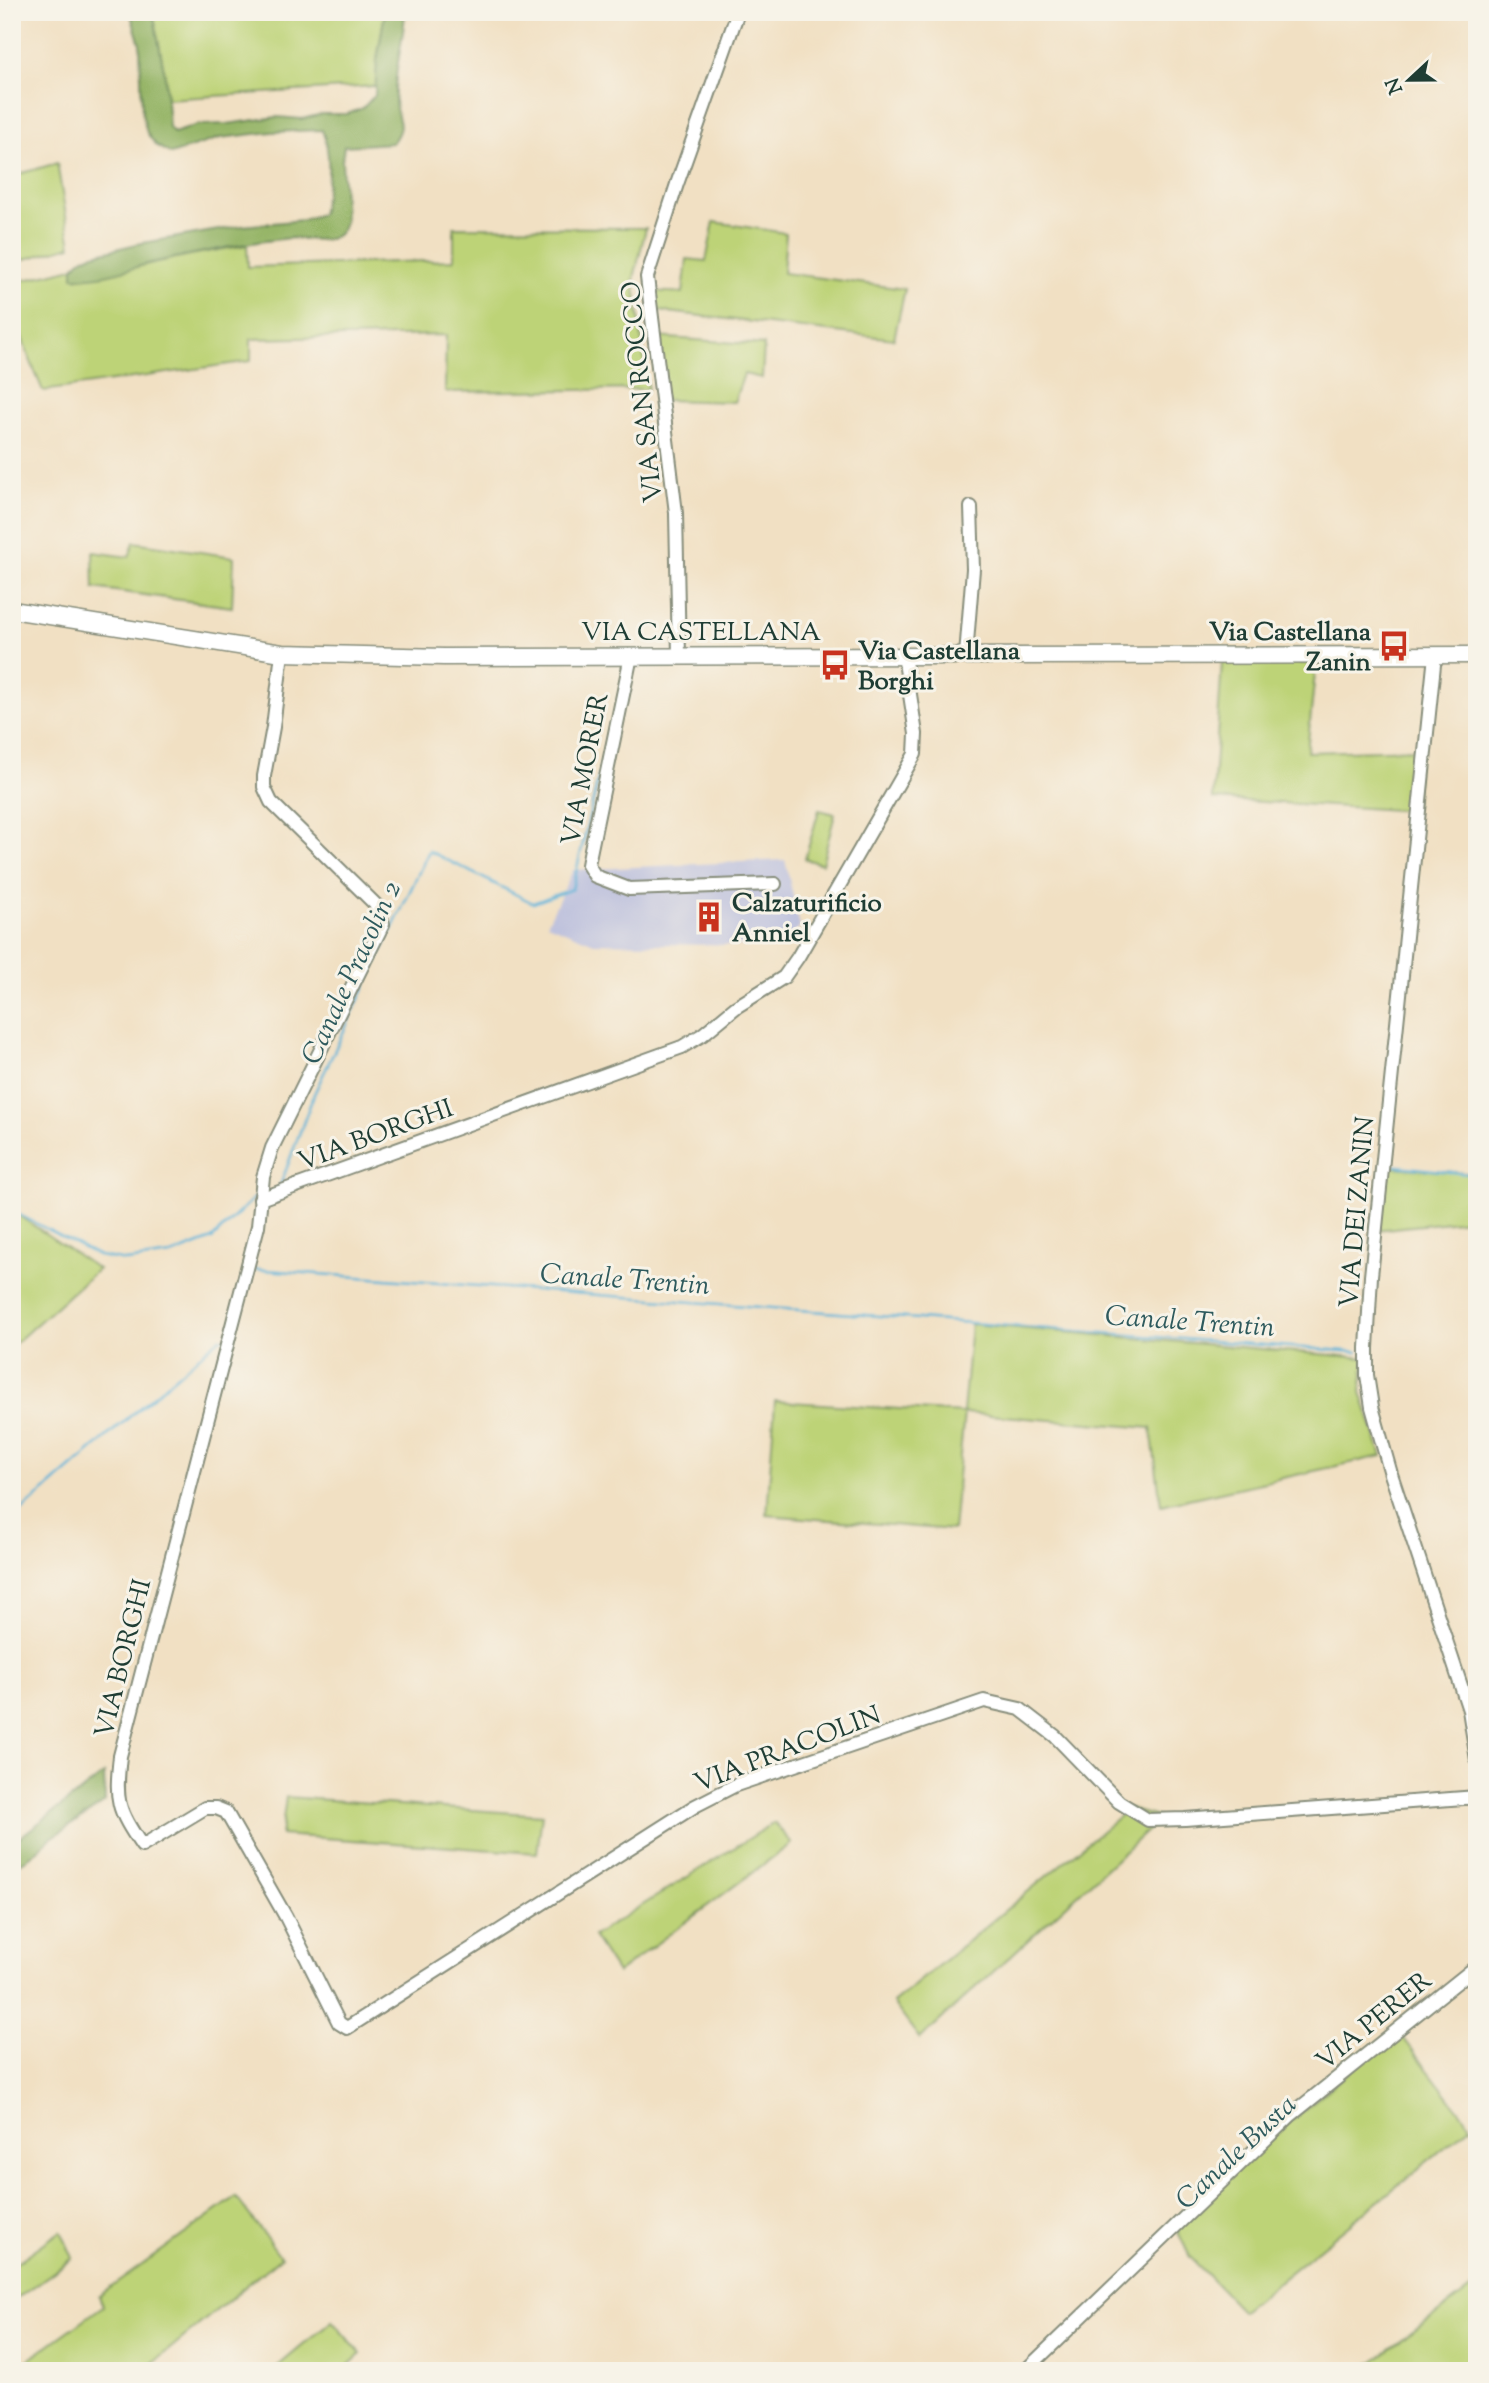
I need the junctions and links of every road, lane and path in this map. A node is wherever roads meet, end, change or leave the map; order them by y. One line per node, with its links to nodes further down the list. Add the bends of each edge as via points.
1 (738, 12): 10 (street, VIA SAN ROCCO, via 648,277 676,513)
2 (971, 507): 6 (street, via 973,569)
3 (12, 610): 4 (main road, VIA CASTELLANA)
4 (282, 653): 9 (main road, VIA CASTELLANA); 12 (street, via 264,787 271,802 376,905 383,924 272,1148)
5 (904, 655): 6 (main road, VIA CASTELLANA); 10 (main road, VIA CASTELLANA); 12 (street, VIA BORGHI, via 915,754 784,977 682,1047)
6 (965, 655): 7 (main road, VIA CASTELLANA)
7 (1435, 655): 8 (main road, VIA CASTELLANA); 13 (street, VIA DEI ZANIN, via 1371,1276 1367,1376 1391,1474 1469,1710)
8 (1477, 655)
9 (631, 656): 10 (main road, VIA CASTELLANA); 11 (street, VIA MORER, via 588,865 595,876 629,888)
10 (679, 656)
11 (775, 884)
12 (260, 1199): 15 (street, VIA BORGHI, via 258,1226 120,1756 116,1792 125,1821)
13 (1477, 1760)
14 (1477, 1797): 15 (street, VIA PRACOLIN, via 1148,1820 1119,1802 1055,1736 1020,1709 984,1700 736,1785 695,1806 347,2028 339,2023 226,1812 205,1808)
15 (142, 1846)
16 (1477, 1966): 17 (street, VIA PERER, via 1291,2115)
17 (1025, 2371)

